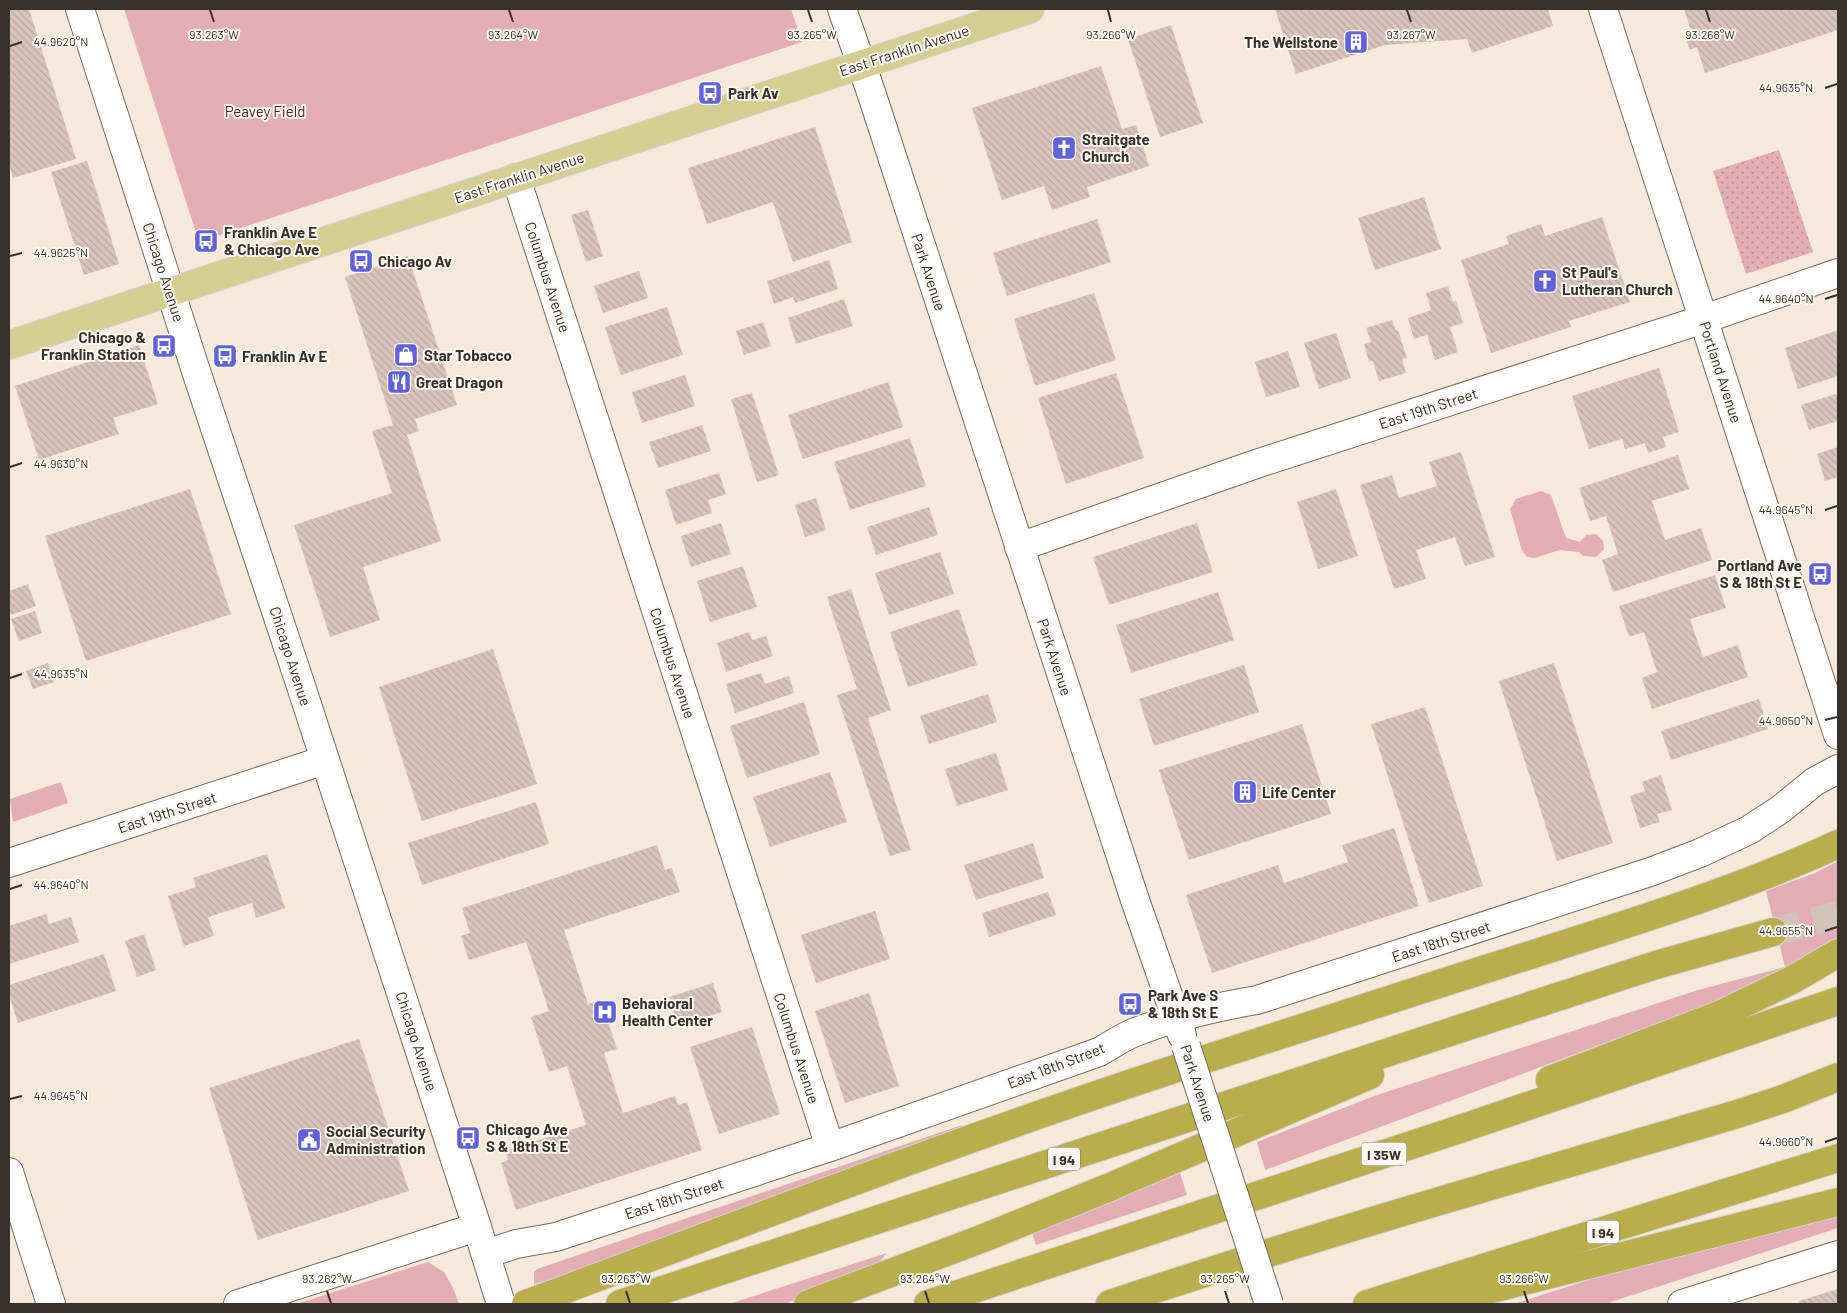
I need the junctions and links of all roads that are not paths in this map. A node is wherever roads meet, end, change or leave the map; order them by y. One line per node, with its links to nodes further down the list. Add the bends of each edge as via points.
1 (80, 9): 8 (street, Chicago Avenue)
2 (842, 9): 5 (street, Park Avenue)
3 (1030, 9): 5 (main road, East Franklin Avenue)
4 (1603, 9): 9 (street, Portland Avenue)
5 (860, 64): 6 (main road, East Franklin Avenue); 11 (street, Park Avenue)
6 (516, 178): 8 (main road, East Franklin Avenue); 23 (street, Columbus Avenue)
7 (1838, 273): 9 (street, East 19th Street)
8 (170, 292): 10 (main road, East Franklin Avenue); 13 (street, Chicago Avenue)
9 (1704, 319): 11 (street, East 19th Street, via 1259,463); 12 (street, Portland Avenue)
10 (9, 345)
11 (1019, 547): 21 (street, Park Avenue)
12 (1838, 735)
13 (325, 760): 16 (street, East 19th Street); 28 (street, Chicago Avenue)
14 (1838, 768): 21 (street, East 18th Street, via 1749,830 1650,872 1257,1000)
15 (1838, 844): 34 (highway, via 1724,890 1098,1094)
16 (9, 863)
17 (1773, 932): 20 (highway, I 94)
18 (1838, 953): 26 (highway, via 1792,980 1719,1014)
19 (1838, 1001): 26 (highway, I 35W)
20 (1508, 1013): 35 (highway, I 94); 36 (highway, via 1110,1187)
21 (1176, 1019): 23 (street, East 18th Street, via 1133,1034 1099,1052); 39 (street, Park Avenue, bridge)
22 (1838, 1077): 38 (highway, via 1734,1115 1404,1211)
23 (830, 1147): 29 (street, East 18th Street, via 556,1237 516,1244)
24 (1838, 1158): 40 (highway, I 94)
25 (9, 1172): 32 (street)
26 (1274, 1190): 37 (highway, I 35W)
27 (1838, 1202): 41 (highway)
28 (477, 1226): 29 (street, Chicago Avenue); 33 (street)
29 (486, 1254): 31 (street, Chicago Avenue)
30 (1838, 1255): 42 (street)
31 (497, 1293)
32 (51, 1304)
33 (238, 1304)
34 (526, 1304)
35 (620, 1304)
36 (808, 1304)
37 (928, 1304)
38 (1110, 1304)
39 (1269, 1304)
40 (1367, 1304)
41 (1432, 1304)
42 (1682, 1304)

